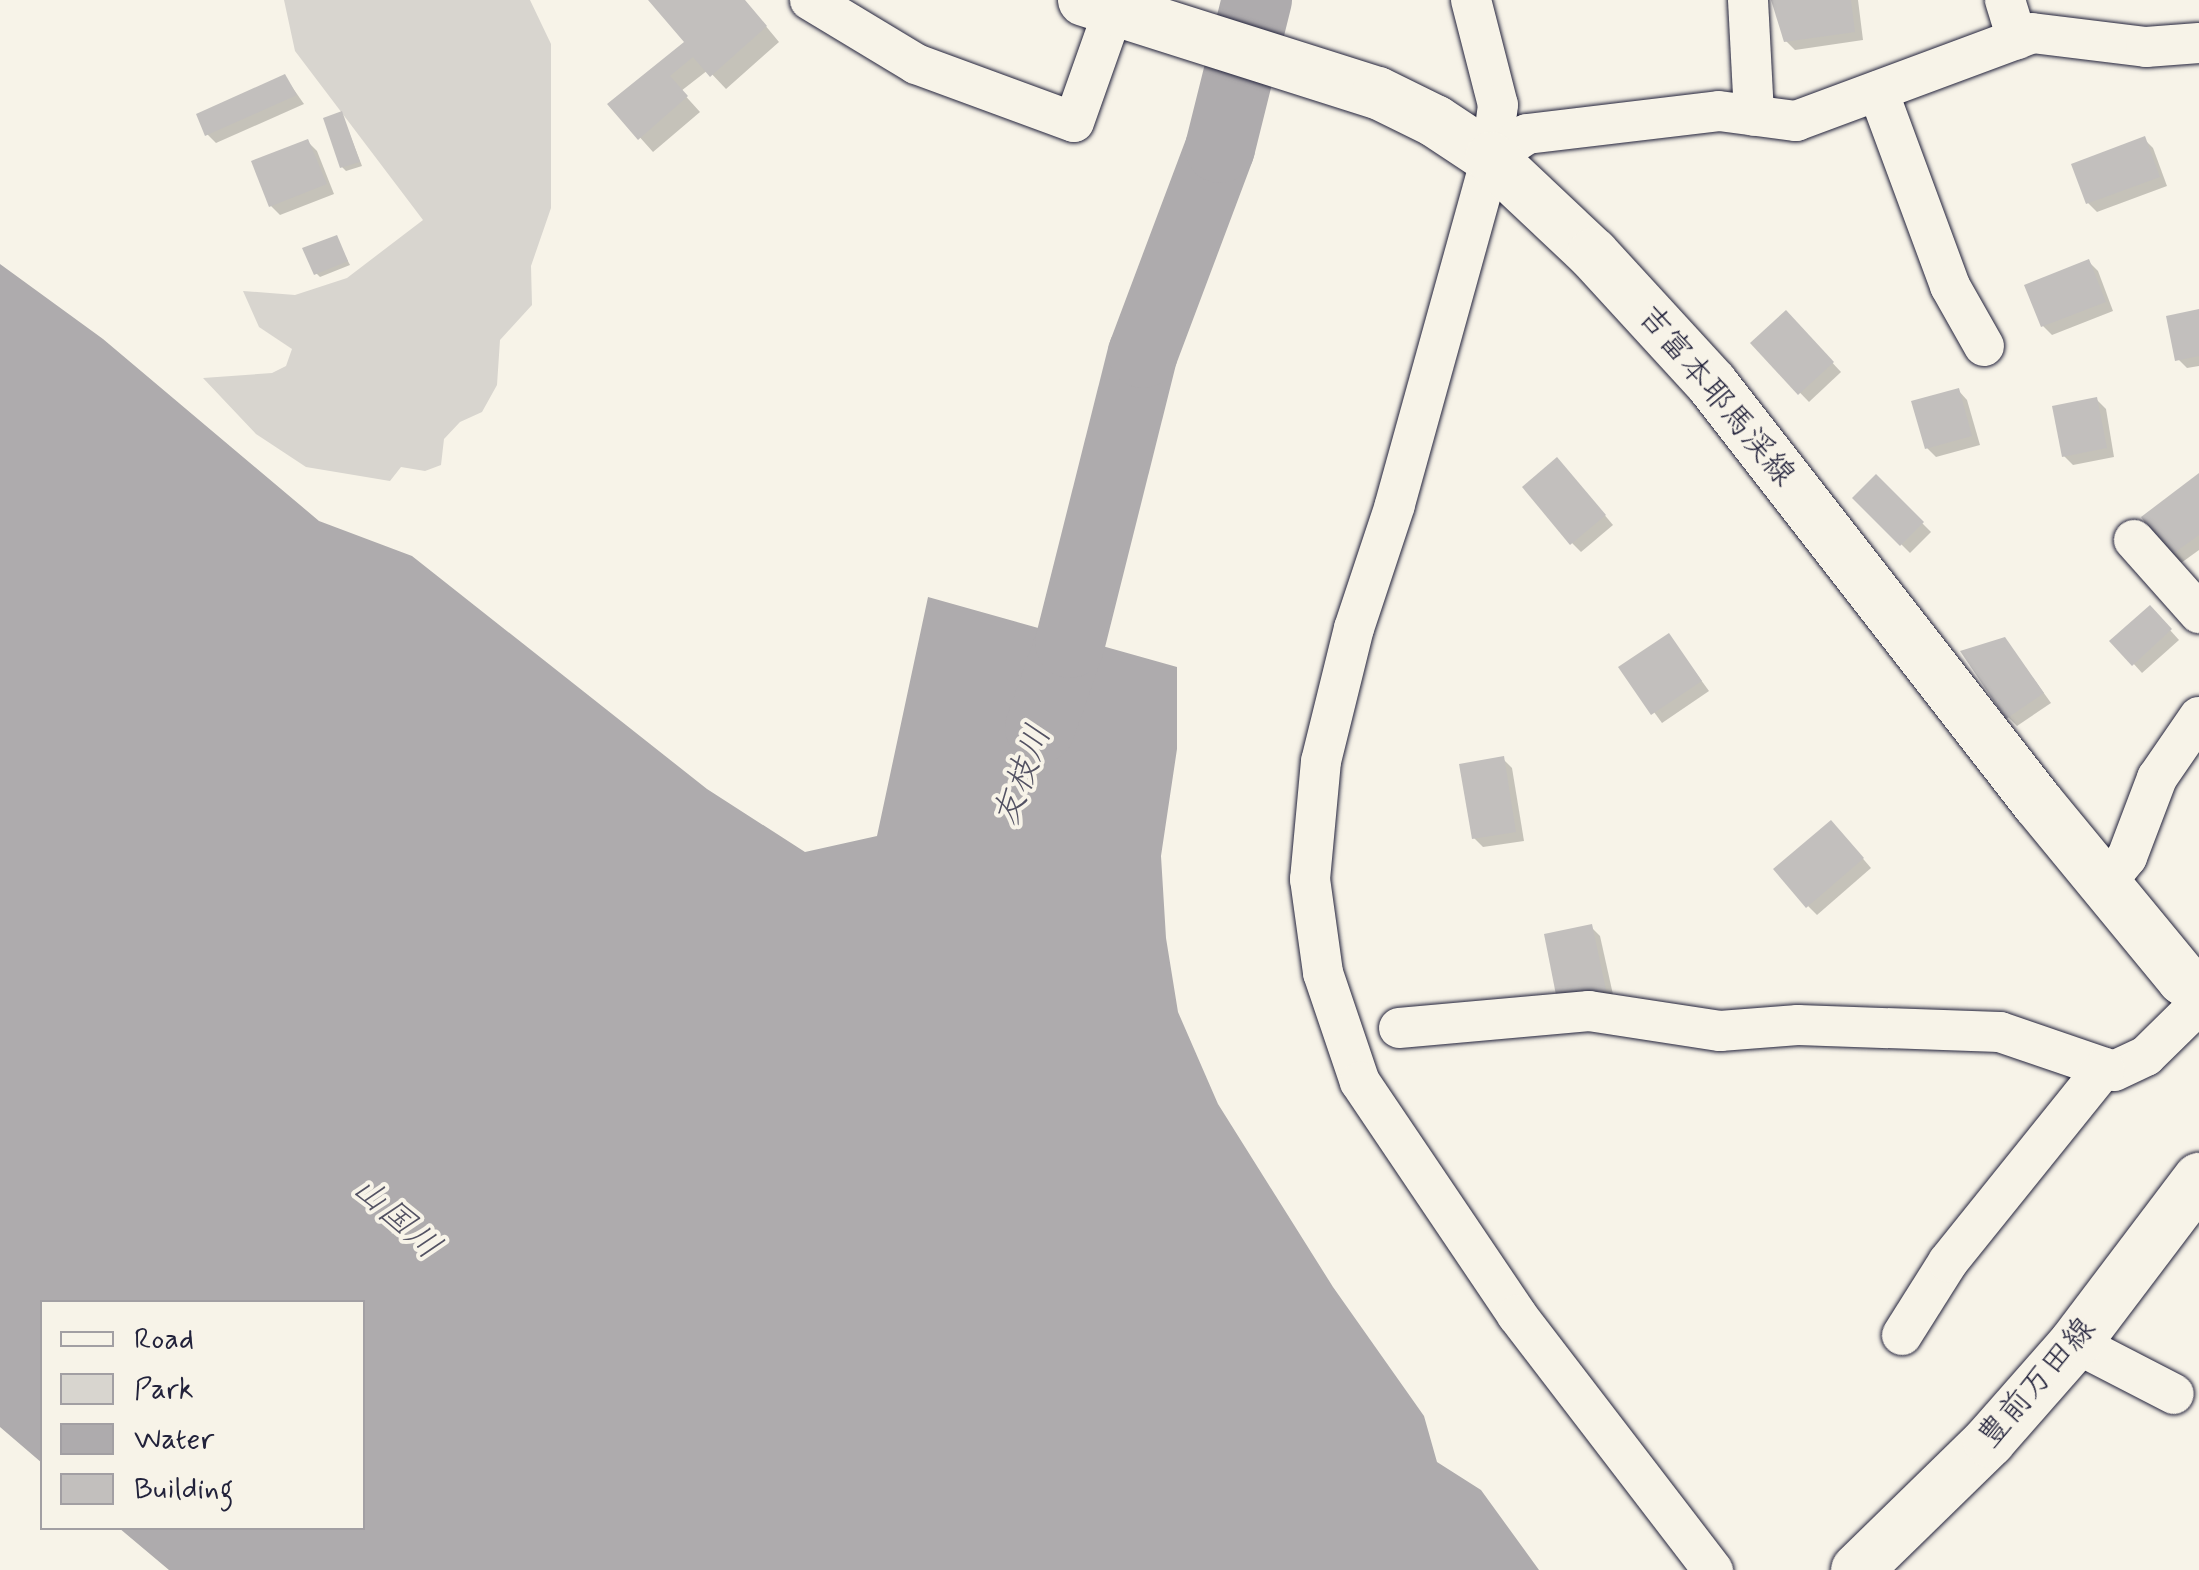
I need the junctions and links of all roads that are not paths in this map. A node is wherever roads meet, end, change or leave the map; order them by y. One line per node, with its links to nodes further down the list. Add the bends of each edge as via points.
1 (810, 0): 5 (street, via 916,64 1074,122)
2 (1471, 0): 10 (street, via 1498,105)
3 (1748, 0): 9 (street)
4 (2005, 0): 6 (street)
5 (1099, 5): 10 (main road, 吉富本耶馬渓線, via 1378,94)
6 (2017, 39): 7 (street, via 2032,33 2146,46); 8 (street)
7 (2199, 43)
8 (1878, 91): 9 (street, via 1796,121); 11 (street, via 1950,286)
9 (1754, 116): 10 (street, via 1719,111 1527,134)
10 (1492, 158): 15 (main road, 吉富本耶馬渓線, via 1593,254 1712,384); 24 (street, via 1321,762 1310,879 1323,972 1360,1082 1516,1315)
11 (1984, 346)
12 (2134, 540): 13 (street)
13 (2199, 613)
14 (2198, 720): 15 (street, via 2156,778 2127,857)
15 (2105, 884): 16 (main road, 吉富本耶馬渓線)
16 (2199, 990)
17 (2199, 1004): 19 (street, via 2146,1056 2114,1071)
18 (1399, 1028): 19 (street, via 1589,1012 1720,1031 1798,1025 2000,1032)
19 (2104, 1068): 21 (street, via 1948,1262)
20 (2199, 1179): 22 (main road, 豊前万田線)
21 (1902, 1335)
22 (2075, 1343): 23 (street); 25 (main road, 豊前万田線, via 1989,1441)
23 (2174, 1394)
24 (1714, 1570)
25 (1857, 1570)

